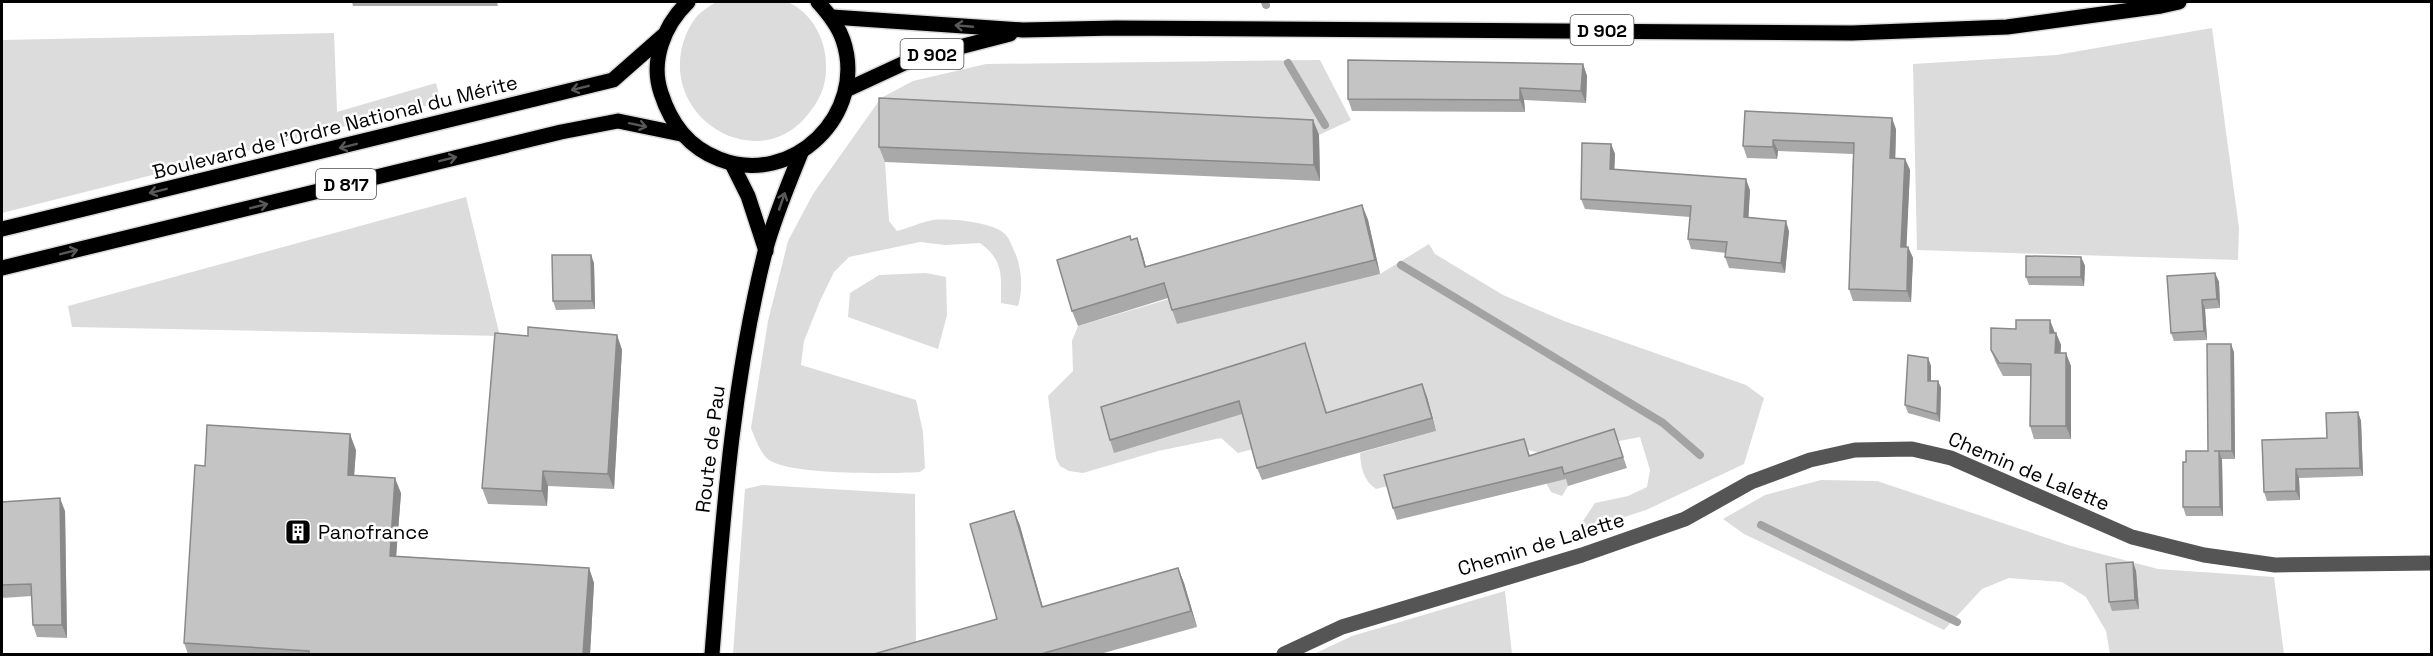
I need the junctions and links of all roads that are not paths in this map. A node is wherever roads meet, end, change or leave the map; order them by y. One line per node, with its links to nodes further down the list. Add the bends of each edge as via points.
1 (687, 2): 6 (main road, Route de Pau)
2 (818, 2): 4 (main road, Route de Pau)
3 (2179, 2): 5 (main road, D 902, via 2007,27 1852,33)
4 (832, 17): 5 (main road, D 902, one-way to 4); 7 (main road, Route de Pau, via 843,40)
5 (1023, 30): 7 (main road, D 902, via 913,59)
6 (663, 36): 8 (main road, Route de Pau, via 657,62 659,88 667,113); 11 (main road, Boulevard de l'Ordre National du Mérite / D 817, one-way to 11, via 613,80)
7 (846, 90): 9 (main road, Route de Pau, via 837,115 822,137)
8 (681, 134): 10 (main road, Route de Pau, via 704,153); 13 (main road, D 817, one-way to 8, via 561,132 618,121)
9 (801, 153): 10 (main road, Route de Pau, via 779,163); 12 (main road, Route de Pau, one-way to 9)
10 (732, 164): 12 (main road, Route de Pau, via 748,196)
11 (2, 229)
12 (765, 251): 15 (main road, Route de Pau, via 727,465)
13 (2, 268)
14 (2432, 563): 16 (street, Chemin de Lalette, via 2275,565 2204,555 2132,537 1951,458 1911,449 1856,450 1810,460 1751,482 1685,519 1582,555 1342,627)
15 (712, 654)
16 (1284, 654)

